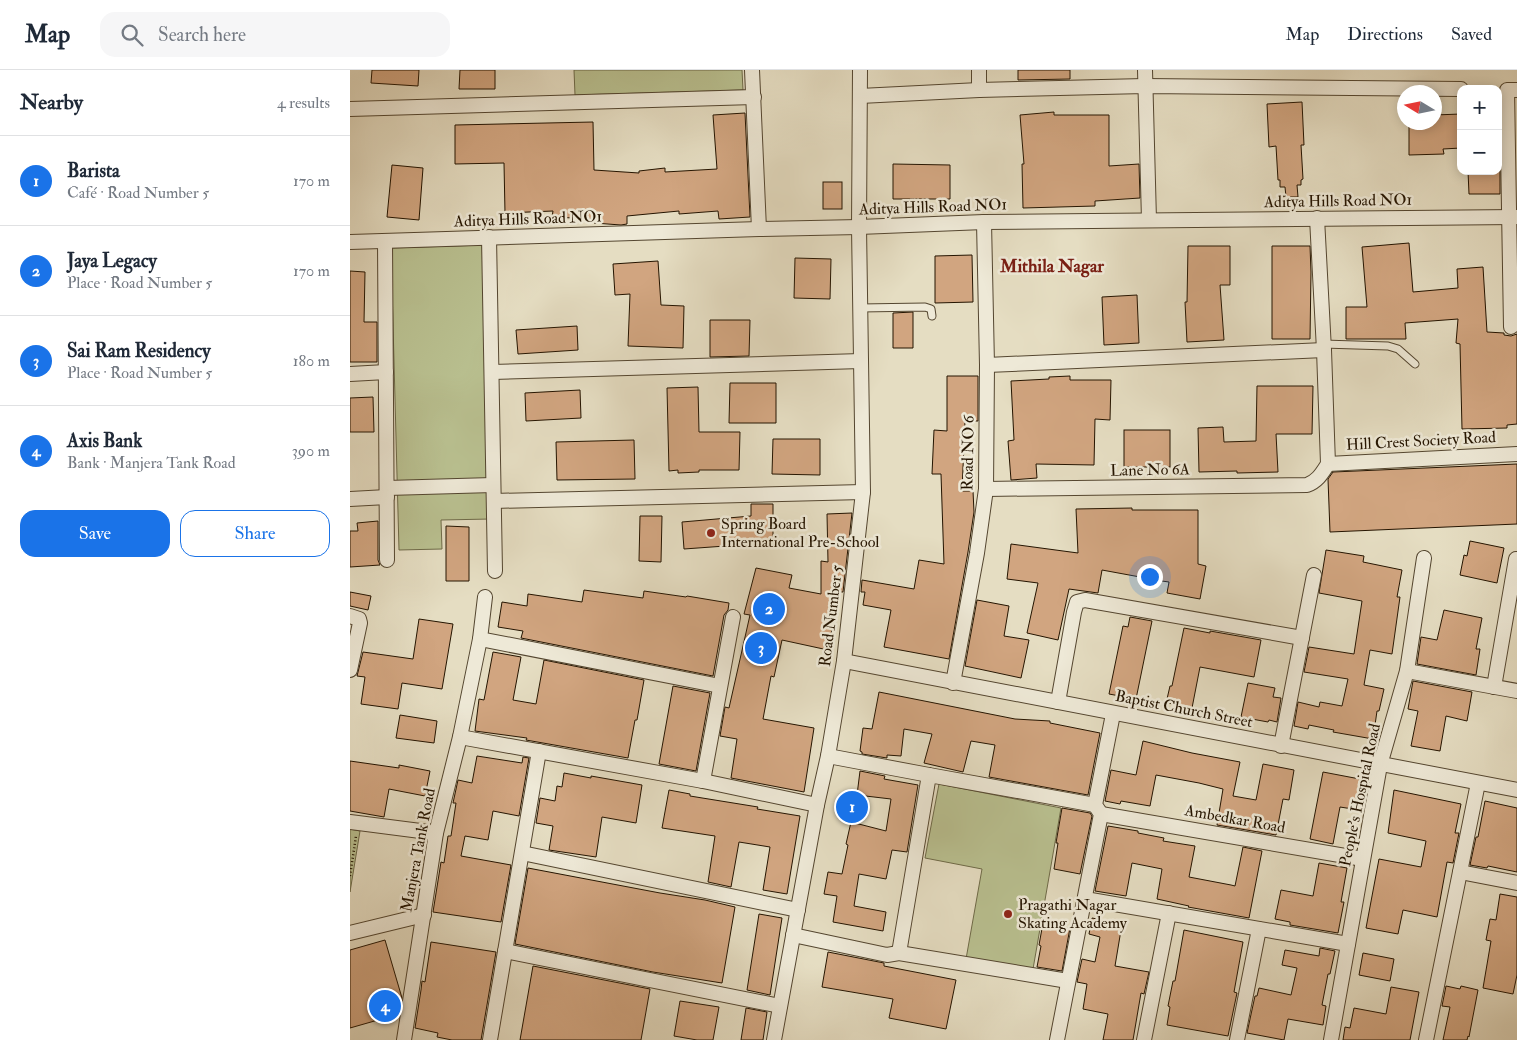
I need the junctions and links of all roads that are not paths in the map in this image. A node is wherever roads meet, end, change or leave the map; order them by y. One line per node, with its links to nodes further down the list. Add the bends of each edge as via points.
1 (752, 70): 10 (street)
2 (860, 70): 9 (street, Road Number 5)
3 (978, 70): 7 (street)
4 (1145, 70): 5 (street)
5 (1146, 86): 6 (street); 7 (street); 14 (street)
6 (1457, 89)
7 (979, 90): 9 (street)
8 (1508, 90): 12 (street)
9 (860, 96): 16 (street, Road Number 5)
10 (754, 97): 11 (street); 17 (street)
11 (350, 109)
12 (1514, 217): 13 (street, Aditya Hills Road NO1); 21 (street); 24 (street)
13 (1317, 218): 14 (street, Aditya Hills Road NO1); 25 (street)
14 (1149, 220): 15 (street, Aditya Hills Road NO1)
15 (984, 222): 16 (street, Aditya Hills Road NO1); 28 (street, Road NO 6)
16 (860, 227): 17 (street, Aditya Hills Road NO1); 22 (street, Road Number 5)
17 (759, 229): 18 (street, Aditya Hills Road NO1)
18 (489, 238): 19 (street, Aditya Hills Road NO1); 30 (street)
19 (384, 241): 20 (street, Aditya Hills Road NO1); 29 (street)
20 (350, 242)
21 (1517, 279)
22 (860, 308): 23 (lane, via 925,307 931,309); 26 (street, Road Number 5)
23 (932, 316)
24 (1511, 327)
25 (1324, 347): 27 (lane, via 1393,348); 28 (street); 33 (street)
26 (861, 361): 30 (street); 36 (street, Road Number 5)
27 (1415, 364)
28 (987, 365): 35 (street, Road NO 6)
29 (386, 372): 31 (street); 37 (street)
30 (492, 372): 34 (street)
31 (350, 374)
32 (1517, 454): 33 (street, Hill Crest Society Road)
33 (1328, 464): 35 (street, Lane No 6A, via 1320,478 1307,485)
34 (493, 485): 37 (street); 39 (street)
35 (986, 490): 53 (street, Road NO 6, via 978,553)
36 (863, 492): 39 (street); 50 (street, Road Number 5)
37 (387, 493): 38 (street); 41 (street)
38 (350, 499)
39 (494, 501): 43 (street)
40 (1424, 558): 52 (street, People's Hospital Road)
41 (387, 560)
42 (1516, 560): 55 (street)
43 (496, 571)
44 (1314, 575): 48 (street)
45 (485, 597): 49 (street, Manjera Tank Road)
46 (350, 616): 51 (street, via 359,619 360,623)
47 (733, 617): 54 (street)
48 (1302, 638): 57 (street, via 1085,600 1077,602); 60 (street)
49 (480, 639): 54 (street); 59 (street, Manjera Tank Road)
50 (844, 661): 53 (street, Baptist Church Street); 62 (street, Road Number 5)
51 (350, 670)
52 (1407, 672): 55 (street); 63 (street, People's Hospital Road)
53 (953, 683): 57 (street, Baptist Church Street)
54 (720, 686): 65 (street)
55 (1494, 687): 56 (street)
56 (1517, 691)
57 (1058, 702): 58 (street, Baptist Church Street)
58 (1113, 714): 60 (street, Baptist Church Street); 69 (street)
59 (460, 737): 61 (street); 71 (street, Manjera Tank Road)
60 (1281, 746): 63 (street, Baptist Church Street)
61 (540, 751): 65 (street); 72 (street)
62 (828, 756): 64 (street, Ambedkar Road); 68 (street, Road Number 5)
63 (1380, 765): 66 (street, Baptist Church Street); 73 (street, People's Hospital Road)
64 (929, 775): 69 (street, Ambedkar Road); 85 (street)
65 (703, 780): 68 (street)
66 (1478, 783): 67 (street, Baptist Church Street); 74 (street)
67 (1517, 790)
68 (818, 805): 77 (street, Road Number 5)
69 (1098, 810): 73 (street, Ambedkar Road); 76 (street)
70 (352, 827): 71 (street)
71 (436, 833): 79 (street, Manjera Tank Road)
72 (522, 853): 77 (street); 84 (street)
73 (1363, 859): 83 (street, People's Hospital Road)
74 (1460, 872): 75 (street); 95 (street)
75 (1517, 883)
76 (1085, 899): 78 (street); 86 (street)
77 (798, 910): 82 (street, Road Number 5)
78 (1169, 914): 80 (street); 92 (street)
79 (424, 915): 81 (street); 88 (street, Manjera Tank Road)
80 (1259, 929): 83 (street); 93 (street)
81 (350, 933)
82 (793, 936): 85 (street, via 887,955); 87 (street, Road Number 5)
83 (1348, 944): 94 (street, People's Hospital Road)
84 (505, 951): 87 (street); 89 (street)
85 (899, 953): 86 (street)
86 (1068, 981): 91 (street)
87 (780, 1006): 90 (street, Road Number 5)
88 (404, 1040)
89 (490, 1040)
90 (774, 1040)
91 (1057, 1040)
92 (1144, 1040)
93 (1237, 1040)
94 (1330, 1040)
95 (1426, 1040)

